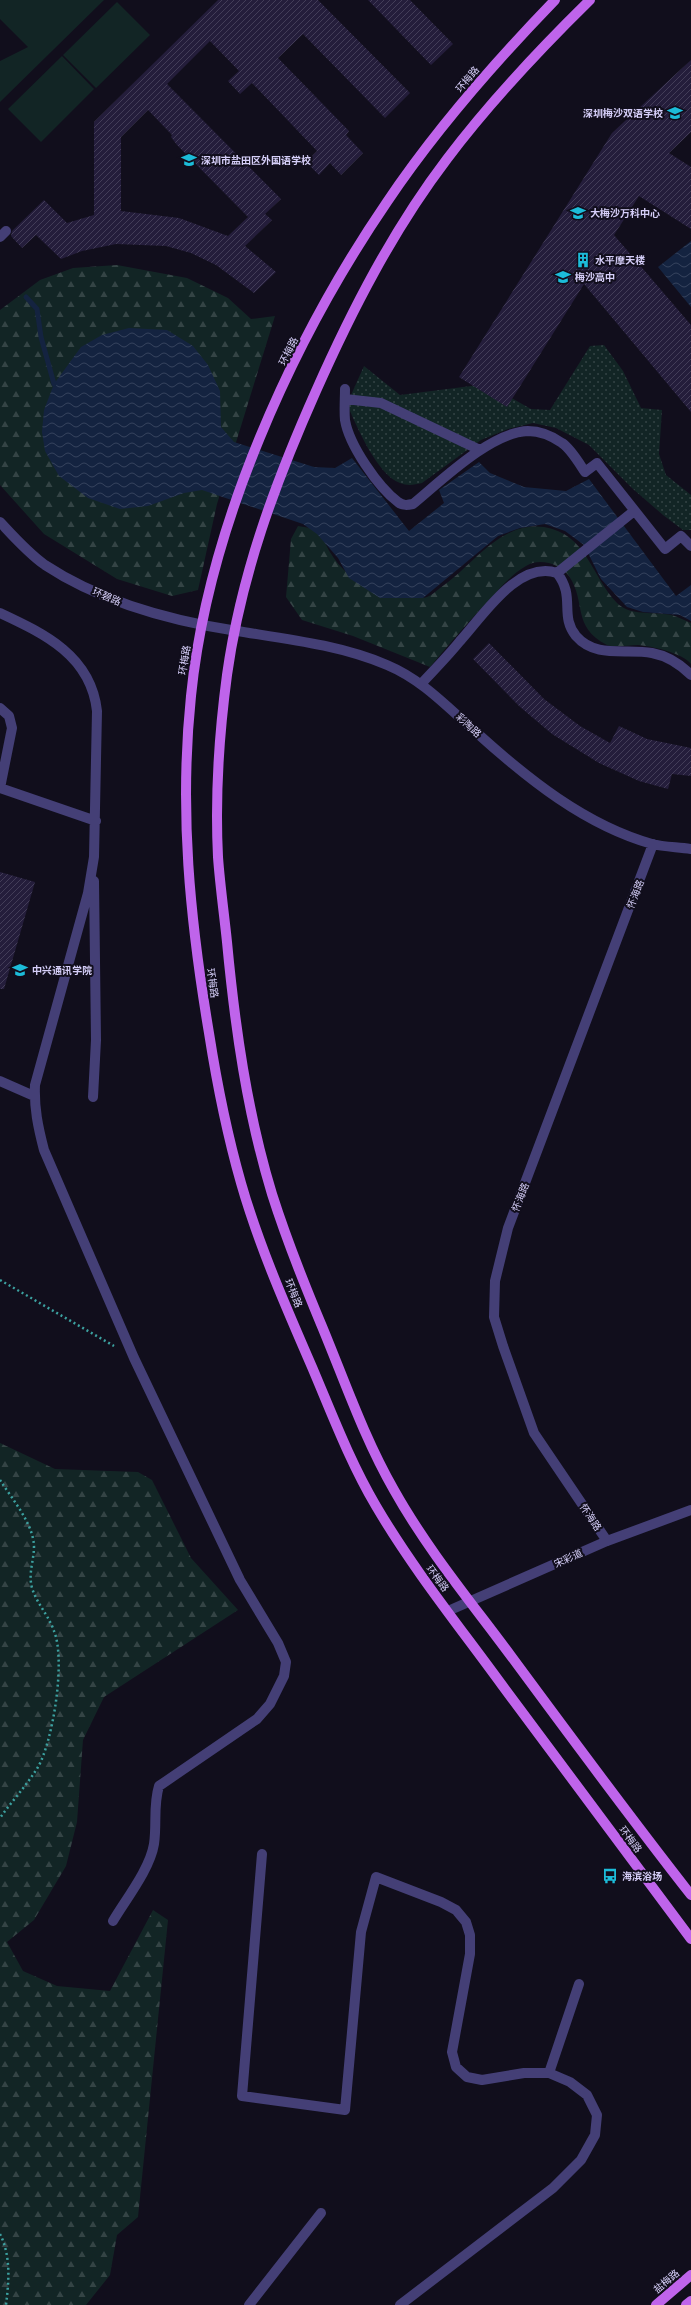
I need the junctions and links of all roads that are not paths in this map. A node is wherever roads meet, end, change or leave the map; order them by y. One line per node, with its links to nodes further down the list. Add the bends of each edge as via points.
1 (555, 0): 9 (main road, 环梅路, via 475,88 426,147 386,202 318,317 262,436 235,507)
2 (590, 0): 10 (main road, 环梅路, via 482,115 446,160 412,208 349,317 291,446 265,516 244,583)
3 (480, 450): 3 (street, via 413,504 406,506 399,503 380,483 363,461 351,439 345,420 345,394 381,403); 4 (street, via 508,435 528,431 546,433 564,444 585,472 597,463)
4 (634, 511): 6 (street, via 665,549 682,536); 7 (street)
5 (0, 522): 9 (street, 环碧路, via 19,544 70,580 128,605)
6 (691, 546)
7 (557, 573): 11 (street, via 568,591 568,619 576,636 590,647 608,652 652,653 674,660); 12 (street, via 548,570 531,573 514,583 488,607)
8 (0, 613): 15 (street, via 44,634 63,648 80,667 92,690 97,711)
9 (203, 624): 10 (street, 环碧路); 25 (main road, 环梅路, via 192,686 188,731 186,848 199,972 230,1142 263,1248 345,1444 387,1524 415,1568)
10 (235, 631): 12 (street, 彩陶路, via 268,635 357,654 390,666); 24 (main road, 环梅路, via 220,743 218,856 236,1025 261,1153 272,1194 300,1275 381,1466 409,1515)
11 (691, 675)
12 (421, 684): 16 (street, 彩陶路, via 520,771 557,797 610,828)
13 (0, 708): 14 (street, via 9,716 12,728)
14 (0, 788): 15 (street)
15 (96, 820): 18 (street)
16 (654, 844): 17 (street, 彩陶路); 23 (street, 怀海路, via 508,1228 495,1281 494,1317 534,1433)
17 (691, 849)
18 (94, 857): 20 (street, via 88,893); 21 (street, via 96,1040)
19 (0, 1081): 20 (street)
20 (34, 1096): 28 (street, via 36,1119 44,1150 134,1358 240,1580 278,1643 286,1662 284,1676 274,1697 257,1719 159,1786 155,1800 154,1844 150,1860)
21 (93, 1097)
22 (691, 1510): 23 (street, 宋彩道)
23 (607, 1541): 24 (street, 宋彩道)
24 (469, 1602): 25 (street, 宋彩道); 27 (main road, 环梅路)
25 (448, 1611): 29 (main road, 环梅路)
26 (262, 1854): 31 (street, via 242,2096 345,2110 361,1932 376,1877 441,1902 456,1910 466,1922 470,1935 470,1954 452,2052 456,2067 467,2076 482,2080 524,2073)
27 (691, 1895)
28 (113, 1920)
29 (691, 1940)
30 (579, 1984): 31 (street)
31 (549, 2073): 36 (street, via 570,2082 587,2095 597,2115 595,2135 581,2160 553,2188)
32 (321, 2213): 35 (street)
33 (691, 2275): 37 (main road, 盐梅路)
34 (691, 2301): 38 (main road)
35 (249, 2305)
36 (400, 2305)
37 (656, 2305)
38 (686, 2305)

